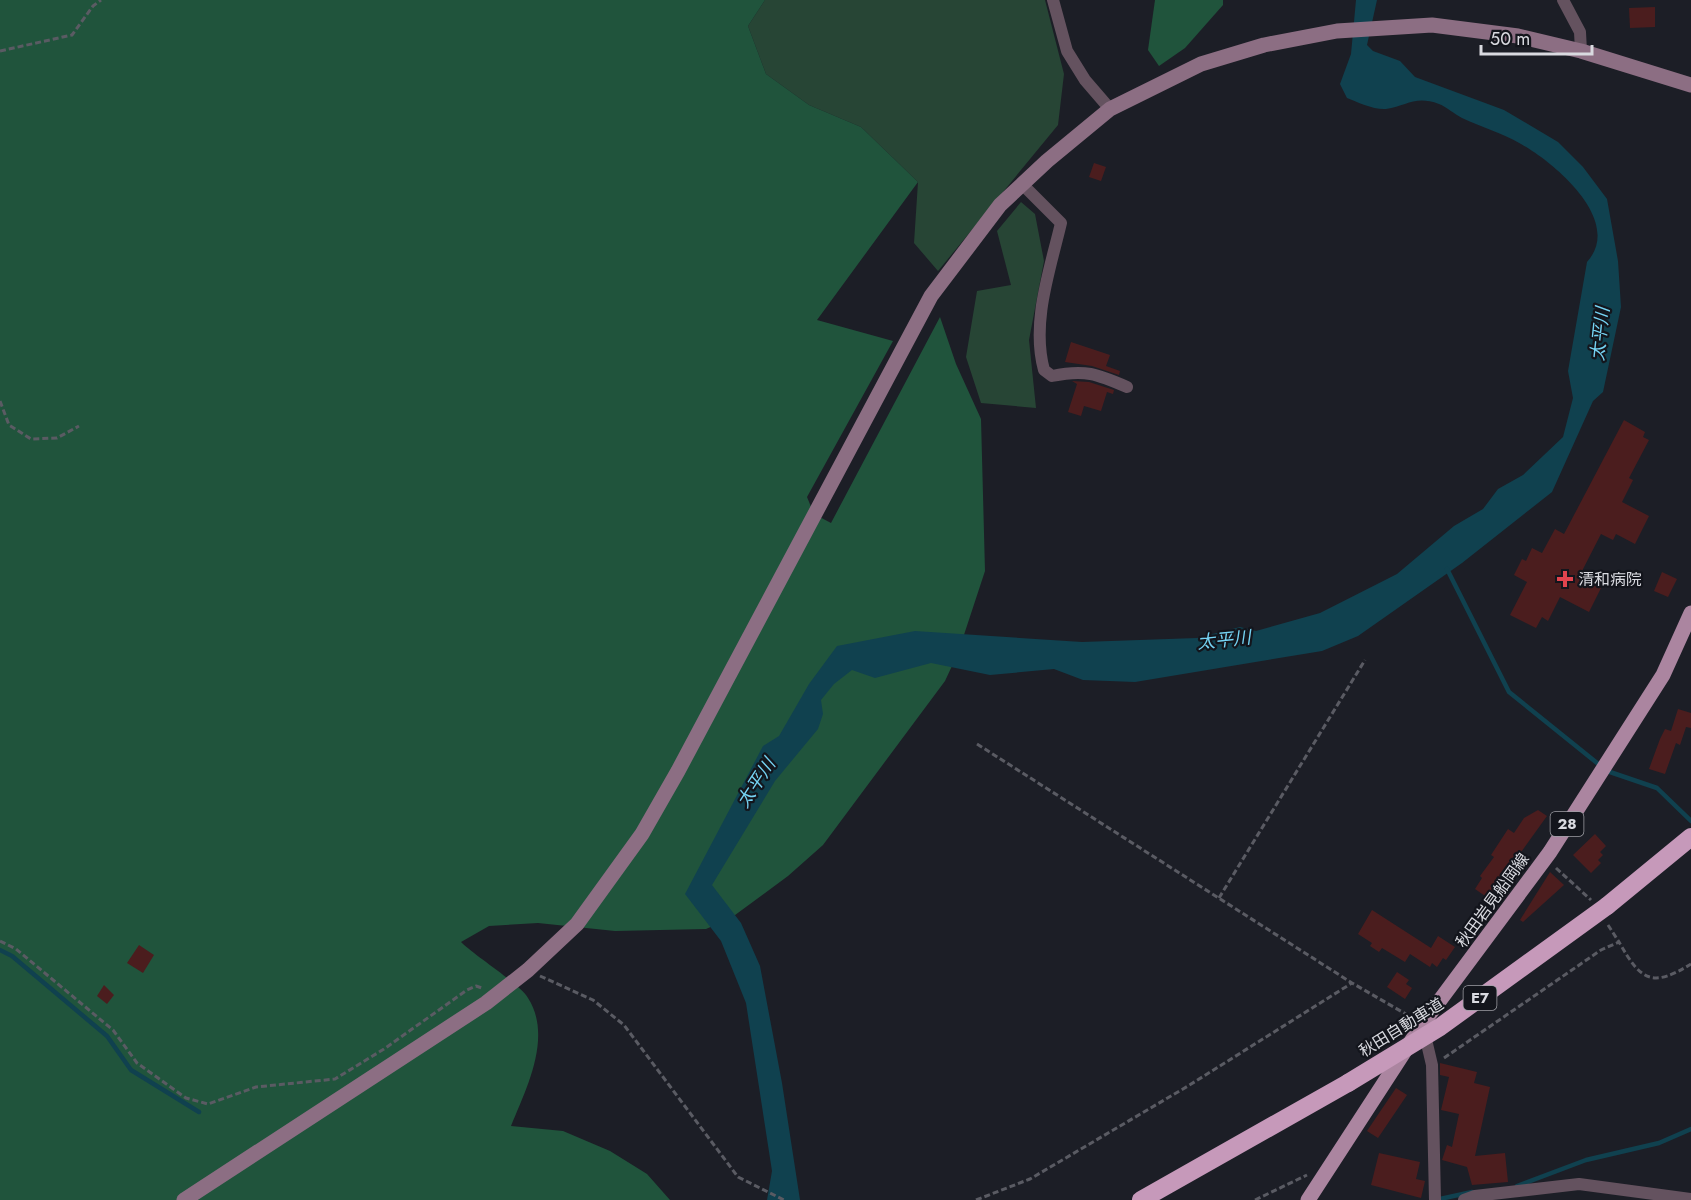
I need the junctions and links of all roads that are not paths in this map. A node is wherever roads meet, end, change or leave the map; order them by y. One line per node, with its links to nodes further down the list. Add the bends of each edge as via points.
1 (1053, 0): 5 (street, via 1067,51 1085,81)
2 (1563, 0): 3 (street, via 1580,32)
3 (1581, 51): 4 (street); 5 (street, via 1518,36 1432,25 1337,31 1264,45 1201,64)
4 (1691, 85)
5 (1110, 109): 6 (street)
6 (1022, 184): 7 (street, via 1061,223 1041,310 1038,350 1044,370 1052,376 1077,371 1102,376); 12 (street, via 1000,206 931,296 678,771 642,834 578,924 492,999)
7 (1127, 387)
8 (1691, 613): 10 (main road, 秋田岩見船岡線 / 28, via 1663,675 1545,858)
9 (1691, 837): 13 (highway, 秋田自動車道 / E7, bridge, via 1602,911 1440,1027)
10 (1423, 1023): 14 (main road, 秋田岩見船岡線 / 28); 15 (street, via 1432,1065)
11 (1691, 1198): 16 (street, via 1579,1184)
12 (184, 1200)
13 (1141, 1200)
14 (1308, 1200)
15 (1435, 1200)
16 (1464, 1200)

